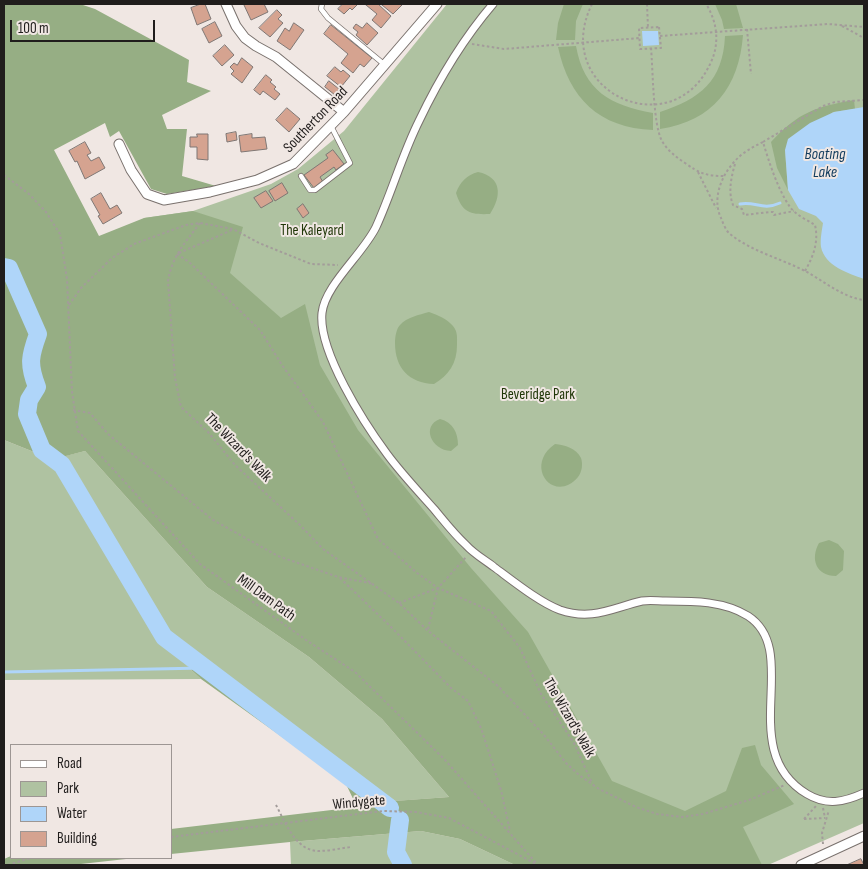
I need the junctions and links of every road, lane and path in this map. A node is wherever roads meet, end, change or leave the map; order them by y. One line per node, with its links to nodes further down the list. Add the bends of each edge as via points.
1 (226, 4): 23 (street, via 245,38 276,57)
2 (322, 4): 19 (lane, via 321,9 328,18)
3 (437, 4): 19 (street, Southerton Road)
4 (493, 4): 17 (street)
5 (592, 4): 16 (path, via 585,19)
6 (647, 4): 9 (path)
7 (706, 4): 12 (path)
8 (840, 25): 10 (path); 11 (path); 15 (path)
9 (648, 28): 13 (path, via 659,27); 14 (path, via 639,28)
10 (864, 28)
11 (747, 29): 12 (path); 20 (path)
12 (716, 31): 13 (path); 22 (path, via 715,54 705,76 689,92)
13 (660, 36): 18 (path, via 661,48)
14 (640, 38): 16 (path); 18 (path, via 640,49)
15 (864, 38)
16 (582, 42): 17 (path, via 504,49); 22 (path, via 589,67 603,86 622,100)
17 (463, 43): 37 (street, via 444,71 418,122 375,228)
18 (651, 48): 22 (path)
19 (385, 65): 23 (street, Southerton Road)
20 (751, 74)
21 (864, 100): 25 (path, via 822,106)
22 (656, 104): 28 (path, via 662,142 674,156)
23 (344, 112): 24 (street, Southerton Road)
24 (331, 126): 26 (street, Southerton Road, via 293,164 257,180 164,200 147,194); 30 (lane, via 350,163 315,190 310,190)
25 (763, 142): 27 (path); 33 (path, via 779,184)
26 (119, 144)
27 (735, 162): 31 (path); 33 (path, via 730,184 732,201 744,215 773,212 774,216)
28 (698, 172): 31 (path); 32 (path)
29 (4, 175): 40 (path, Mill Dam Path, via 29,194 60,234)
30 (300, 176)
31 (724, 176): 32 (path, via 717,194)
32 (717, 209): 38 (path, via 728,232 737,239)
33 (795, 211): 38 (path, via 815,226 817,233 813,254)
34 (200, 223): 35 (path); 36 (path, The Wizard's Walk); 40 (path, via 134,244 112,258 81,288)
35 (232, 229): 36 (path); 37 (path, via 311,264)
36 (177, 254): 44 (path, The Wizard's Walk, via 168,281 175,378 181,407 208,432 235,465 323,549); 45 (path, The Wizard's Walk, via 260,330 323,422 378,539)
37 (350, 264): 42 (street, via 322,309 322,326 333,363 387,455)
38 (805, 271): 39 (path)
39 (864, 300)
40 (69, 305): 41 (path, Mill Dam Path)
41 (74, 410): 43 (path, via 90,413 108,434 214,520 278,556); 56 (path, Mill Dam Path, via 78,431 200,564 356,672 445,760)
42 (472, 551): 45 (path); 48 (street, via 525,590 560,610 592,615 645,600 697,601 743,613 755,621 768,642 771,656 772,743 780,767)
43 (338, 576): 44 (path); 56 (path, via 468,701 481,728 501,790)
44 (376, 585): 46 (path, The Wizard's Walk)
45 (438, 588): 46 (path); 47 (path); 49 (path, The Wizard's Walk, via 491,611 520,648 540,694 574,743)
46 (399, 603): 47 (path, The Wizard's Walk)
47 (428, 630): 49 (path, The Wizard's Walk, via 498,686 566,763)
48 (791, 783): 49 (path, The Wizard's Walk, via 749,800 682,817 636,807); 51 (street)
49 (593, 785)
50 (864, 793): 52 (street)
51 (821, 800): 52 (street); 54 (path); 54 (path, via 804,820)
52 (832, 802): 54 (path)
53 (276, 806): 55 (path)
54 (825, 819): 60 (path, via 822,842)
55 (285, 822): 58 (path, Windygate); 59 (path, via 302,845 313,851); 63 (path, Windygate, via 383,811 416,812 449,818)
56 (510, 834): 63 (path, Mill Dam Path)
57 (864, 836): 60 (street)
58 (172, 837)
59 (351, 847)
60 (827, 853): 64 (street)
61 (27, 859): 62 (path)
62 (8, 865)
63 (538, 865)
64 (802, 865)

